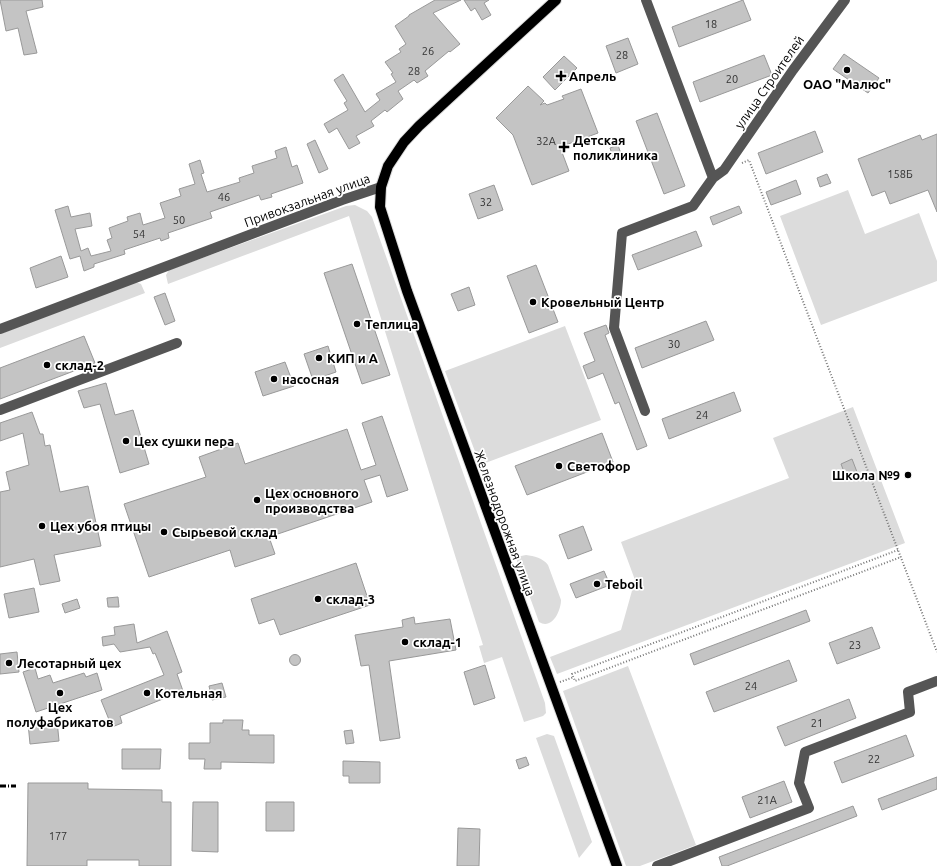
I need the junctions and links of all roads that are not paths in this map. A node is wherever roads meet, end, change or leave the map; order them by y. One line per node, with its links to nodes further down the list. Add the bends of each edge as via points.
1 (556, 0): 5 (main road, Привокзальная улица, via 412,133 388,166)
2 (646, 0): 4 (street)
3 (845, 0): 4 (street, улица Строителей, via 724,170)
4 (713, 178): 9 (street, улица Строителей, via 693,206 622,233 614,328)
5 (381, 187): 6 (street, Привокзальная улица); 11 (main road, Железнодорожная улица, via 382,216 407,291)
6 (0, 329)
7 (177, 343): 8 (street)
8 (0, 410)
9 (645, 411)
10 (937, 681): 12 (street, via 908,692 910,712 805,752 799,783 809,808)
11 (617, 866)
12 (657, 866)

